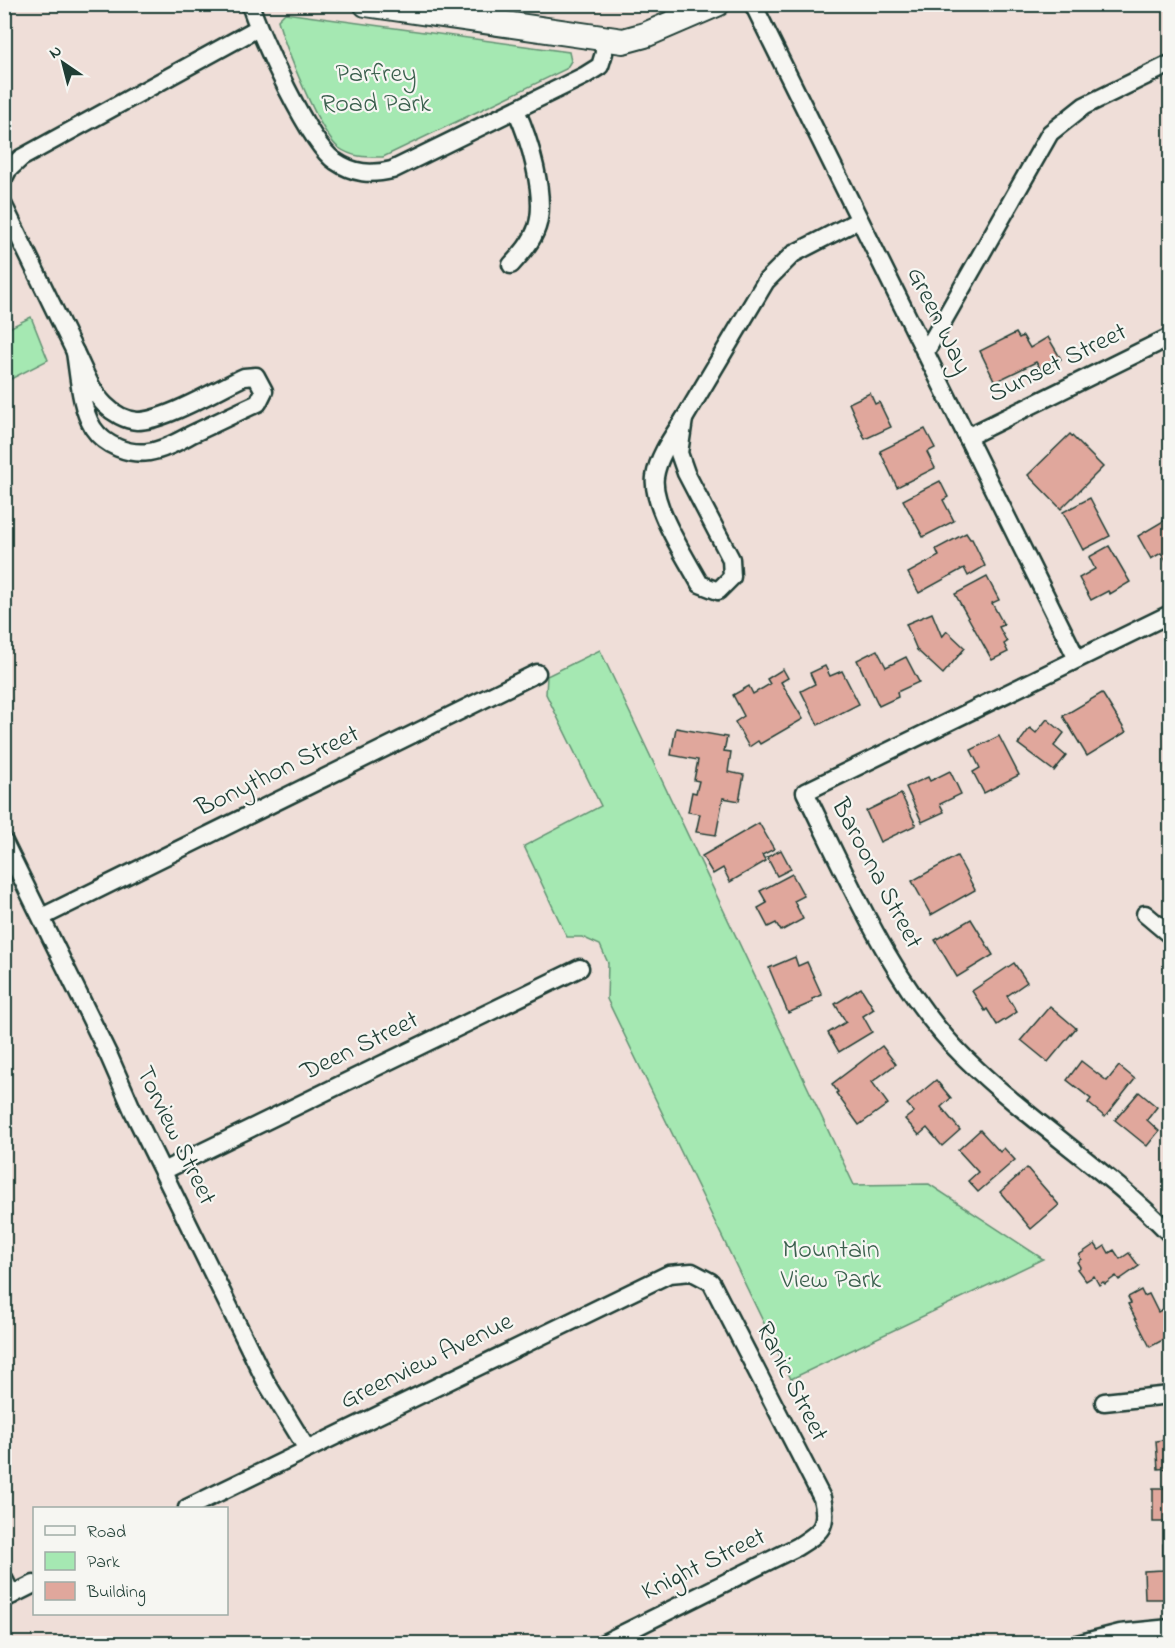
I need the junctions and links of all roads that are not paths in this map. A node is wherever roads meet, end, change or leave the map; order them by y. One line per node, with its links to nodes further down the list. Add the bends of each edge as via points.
1 (250, 4): 5 (street)
2 (366, 4): 6 (main road)
3 (717, 4): 6 (main road, via 645,35 623,41)
4 (753, 4): 11 (street, Green Way)
5 (258, 28): 8 (street, via 315,141 333,161 352,170 373,174 392,170); 9 (street, via 21,158)
6 (603, 37): 8 (street, via 600,66)
7 (1170, 64): 15 (street, via 1084,106 1050,133)
8 (516, 110): 12 (street, via 531,148 540,202 538,226)
9 (4, 178)
10 (4, 206): 14 (street)
11 (859, 220): 15 (street, Green Way); 16 (street, via 793,254 766,281)
12 (511, 265)
13 (1170, 337): 17 (street, Sunset Street)
14 (75, 352): 14 (street, via 94,391 110,409 137,421 176,409 244,376 256,376 264,391 258,403 151,452 137,453 105,441 93,428)
15 (925, 353): 17 (street, Green Way)
16 (684, 418): 16 (street, via 661,456 654,478 657,503 700,584 718,591 732,577 731,559 679,453)
17 (967, 437): 19 (street, Green Way)
18 (1170, 614): 19 (street, Baroona Street)
19 (1077, 659): 27 (street, Baroona Street, via 805,792 877,937 920,1005 966,1059)
20 (537, 673): 23 (street, Bonython Street)
21 (4, 842): 23 (street, Torview Street)
22 (1146, 914): 24 (street)
23 (42, 917): 26 (street, Torview Street)
24 (1170, 935)
25 (580, 968): 26 (street, Deen Street)
26 (163, 1171): 31 (street, Torview Street, via 267,1382)
27 (1170, 1234)
28 (693, 1272): 31 (street, Greenview Avenue, via 669,1274); 33 (street, Ranic Street, via 711,1282 717,1293 822,1498)
29 (1170, 1395): 30 (street)
30 (1104, 1402)
31 (307, 1449): 32 (street, Greenview Avenue)
32 (191, 1507)
33 (824, 1526): 38 (street, Knight Street, via 797,1547)
34 (4, 1579): 36 (street)
35 (33, 1584): 36 (street)
36 (8, 1597)
37 (1170, 1628): 39 (street, via 1120,1633)
38 (602, 1644)
39 (1077, 1644)

